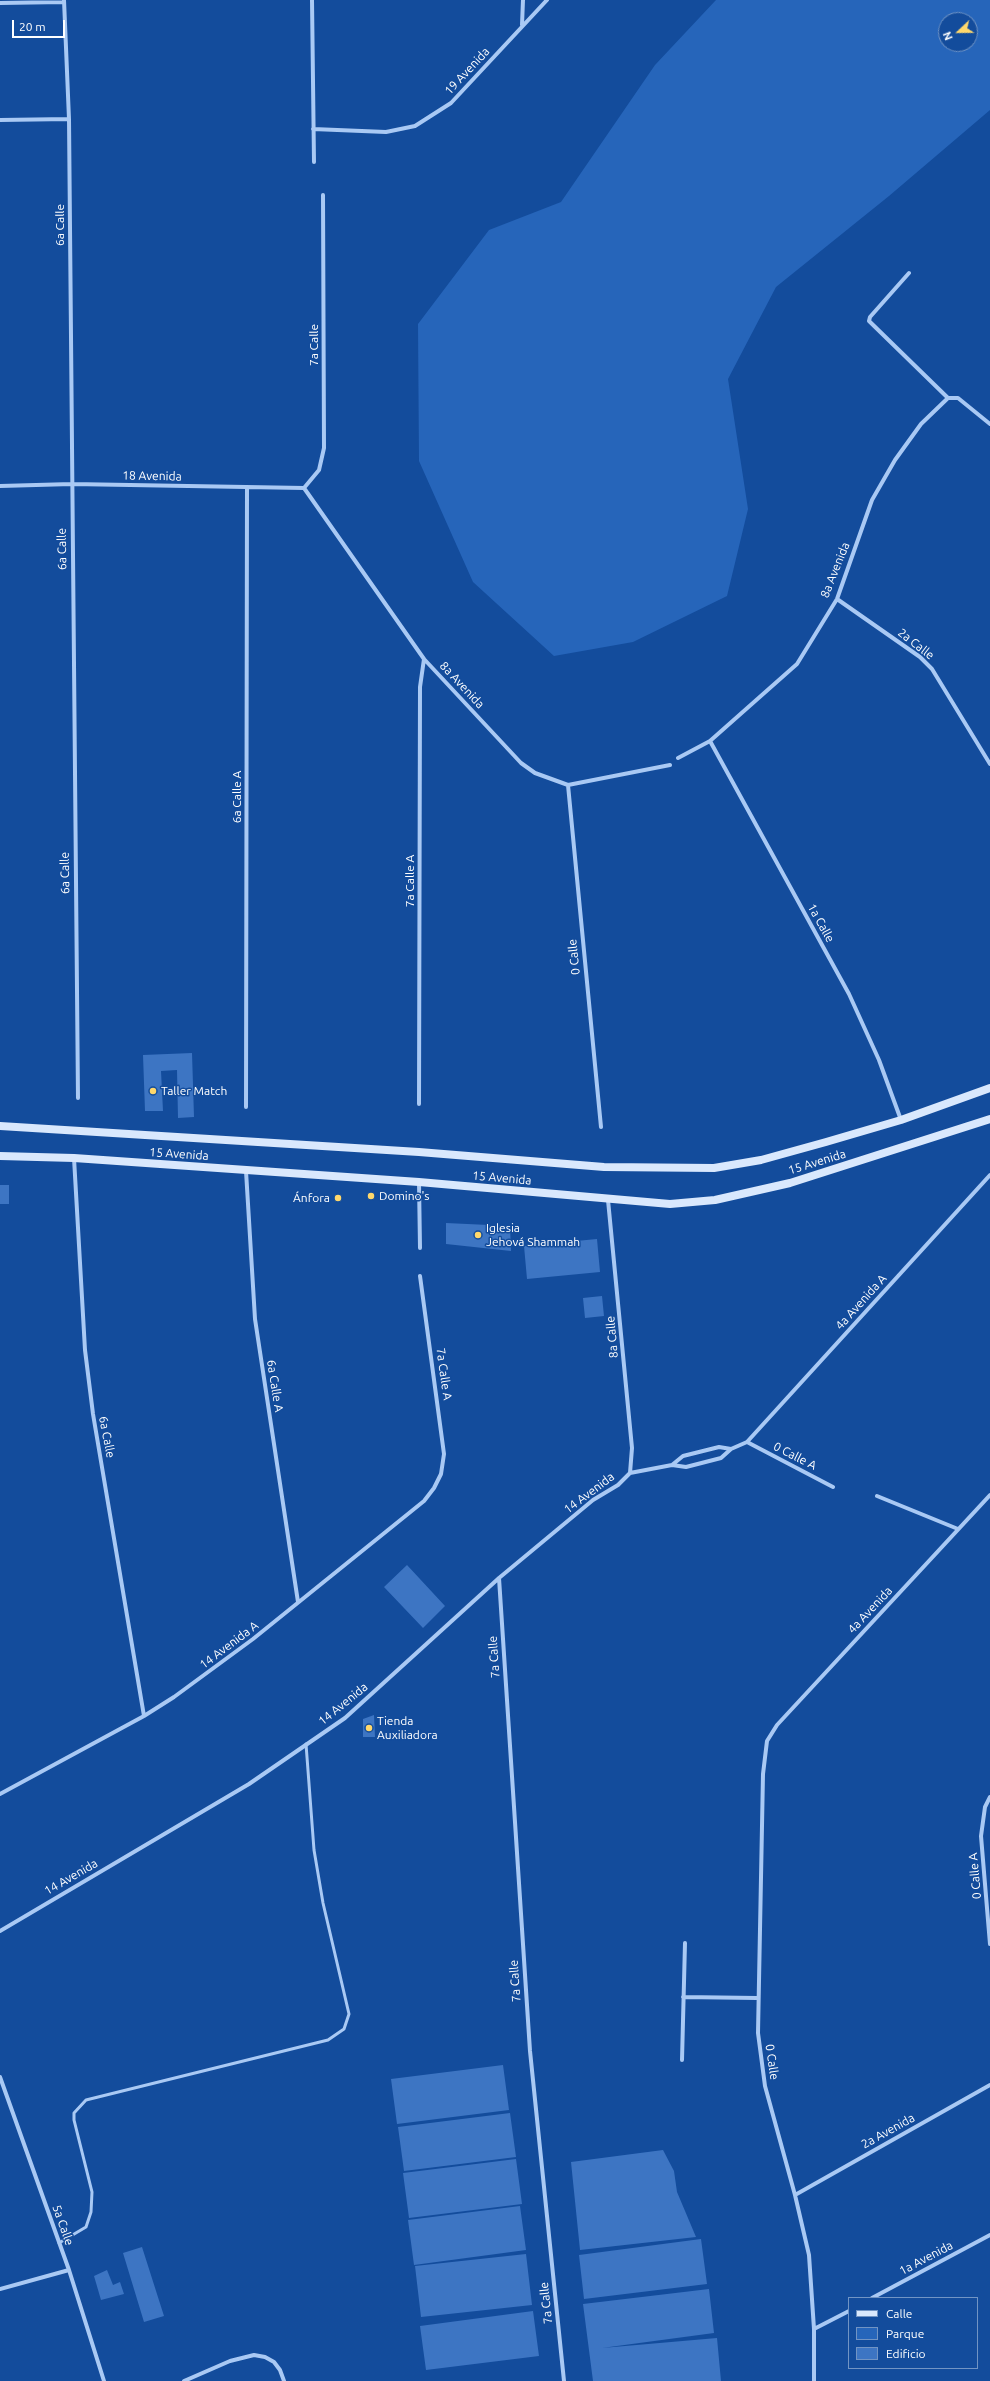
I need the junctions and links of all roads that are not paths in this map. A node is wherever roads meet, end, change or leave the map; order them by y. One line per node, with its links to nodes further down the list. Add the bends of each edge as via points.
1 (312, 0): 9 (street)
2 (523, 0): 6 (street)
3 (547, 0): 6 (street, 19 Avenida)
4 (64, 1): 5 (street); 7 (street, 6a Calle)
5 (0, 2)
6 (522, 25): 9 (street, 19 Avenida, via 451,103 415,126 386,132)
7 (69, 119): 8 (street); 15 (street, 6a Calle)
8 (0, 120)
9 (314, 129): 10 (street)
10 (314, 162)
11 (323, 195): 18 (street, 7a Calle, via 324,448 319,470)
12 (909, 273): 13 (street, via 870,317 870,321)
13 (948, 398): 14 (street, via 958,398); 19 (street, 8a Avenida, via 921,424 895,460 872,500)
14 (990, 424)
15 (72, 484): 16 (street, 18 Avenida); 17 (street, 18 Avenida); 27 (street, 6a Calle)
16 (0, 486)
17 (248, 487): 18 (street, 18 Avenida); 29 (street, 6a Calle A)
18 (304, 488): 20 (street, 8a Avenida)
19 (837, 599): 21 (street, 8a Avenida, via 797,664); 23 (street, 2a Calle, via 920,657 932,669)
20 (424, 659): 25 (street, 8a Avenida, via 521,762 535,773); 28 (street, 7a Calle A, via 420,687)
21 (710, 741): 22 (street, 8a Avenida); 31 (street, 1a Calle, via 849,994 879,1060)
22 (678, 758)
23 (990, 764)
24 (670, 765): 25 (street)
25 (568, 785): 33 (street, 0 Calle)
26 (990, 1088): 31 (main road, 15 Avenida)
27 (78, 1098)
28 (419, 1104)
29 (246, 1107)
30 (990, 1119): 39 (main road, 15 Avenida, via 790,1183 716,1200 670,1204)
31 (901, 1120): 32 (main road, 15 Avenida, via 761,1160 714,1168 677,1169 604,1167 419,1152)
32 (0, 1126)
33 (601, 1127)
34 (0, 1156): 35 (main road, 15 Avenida)
35 (74, 1158): 36 (main road, 15 Avenida); 53 (street, 6a Calle, via 85,1350 93,1414)
36 (246, 1171): 38 (main road, 15 Avenida); 52 (street, 6a Calle A, via 255,1319)
37 (990, 1175): 42 (street, 4a Avenida A)
38 (419, 1182): 39 (main road, 15 Avenida); 40 (street)
39 (608, 1200): 45 (street, 8a Calle, via 632,1448)
40 (420, 1248)
41 (420, 1276): 46 (street, 7a Calle A, via 444,1454)
42 (747, 1442): 43 (street, 14 Avenida); 47 (street, 0 Calle A)
43 (731, 1449): 44 (street, 14 Avenida, via 719,1447 683,1456); 44 (street, 14 Avenida, via 721,1458 686,1467)
44 (672, 1465): 45 (street, 14 Avenida)
45 (630, 1473): 51 (street, 14 Avenida, via 618,1485 593,1500)
46 (441, 1474): 52 (street, 14 Avenida A, via 424,1501)
47 (833, 1487)
48 (990, 1495): 50 (street, 4a Avenida)
49 (877, 1496): 50 (street)
50 (958, 1529): 54 (street, 4a Avenida, via 777,1725)
51 (499, 1578): 55 (street, 14 Avenida, via 345,1718); 77 (street, 7a Calle, via 530,2051)
52 (298, 1602): 53 (street, 14 Avenida A, via 216,1668)
53 (144, 1716): 56 (street, 14 Avenida A)
54 (767, 1741): 62 (street, 0 Calle, via 763,1774)
55 (306, 1744): 58 (street, 14 Avenida, via 248,1784); 68 (lane, via 314,1850 348,2014 344,2029 328,2040 86,2100 74,2112 74,2120 92,2192 91,2212 86,2227)
56 (0, 1794)
57 (990, 1797): 60 (street, 0 Calle A, via 985,1807 981,1836)
58 (0, 1931)
59 (685, 1943): 61 (street)
60 (990, 1944)
61 (683, 1997): 62 (street); 63 (street)
62 (757, 1998): 66 (street, 0 Calle, via 758,2033 765,2086)
63 (682, 2060)
64 (0, 2076): 68 (street, 5a Calle)
65 (990, 2085): 66 (street, 2a Avenida)
66 (795, 2195): 73 (street, 0 Calle, via 808,2255)
67 (990, 2235): 71 (street, 1a Avenida)
68 (59, 2243): 69 (street, 5a Calle)
69 (68, 2270): 70 (street); 74 (street, 5a Calle)
70 (0, 2289)
71 (874, 2297)
72 (848, 2311): 73 (street)
73 (814, 2330): 78 (street, 0 Calle)
74 (104, 2381)
75 (184, 2381): 76 (street, via 230,2361 254,2355 274,2362)
76 (284, 2381)
77 (564, 2381)
78 (814, 2381)

